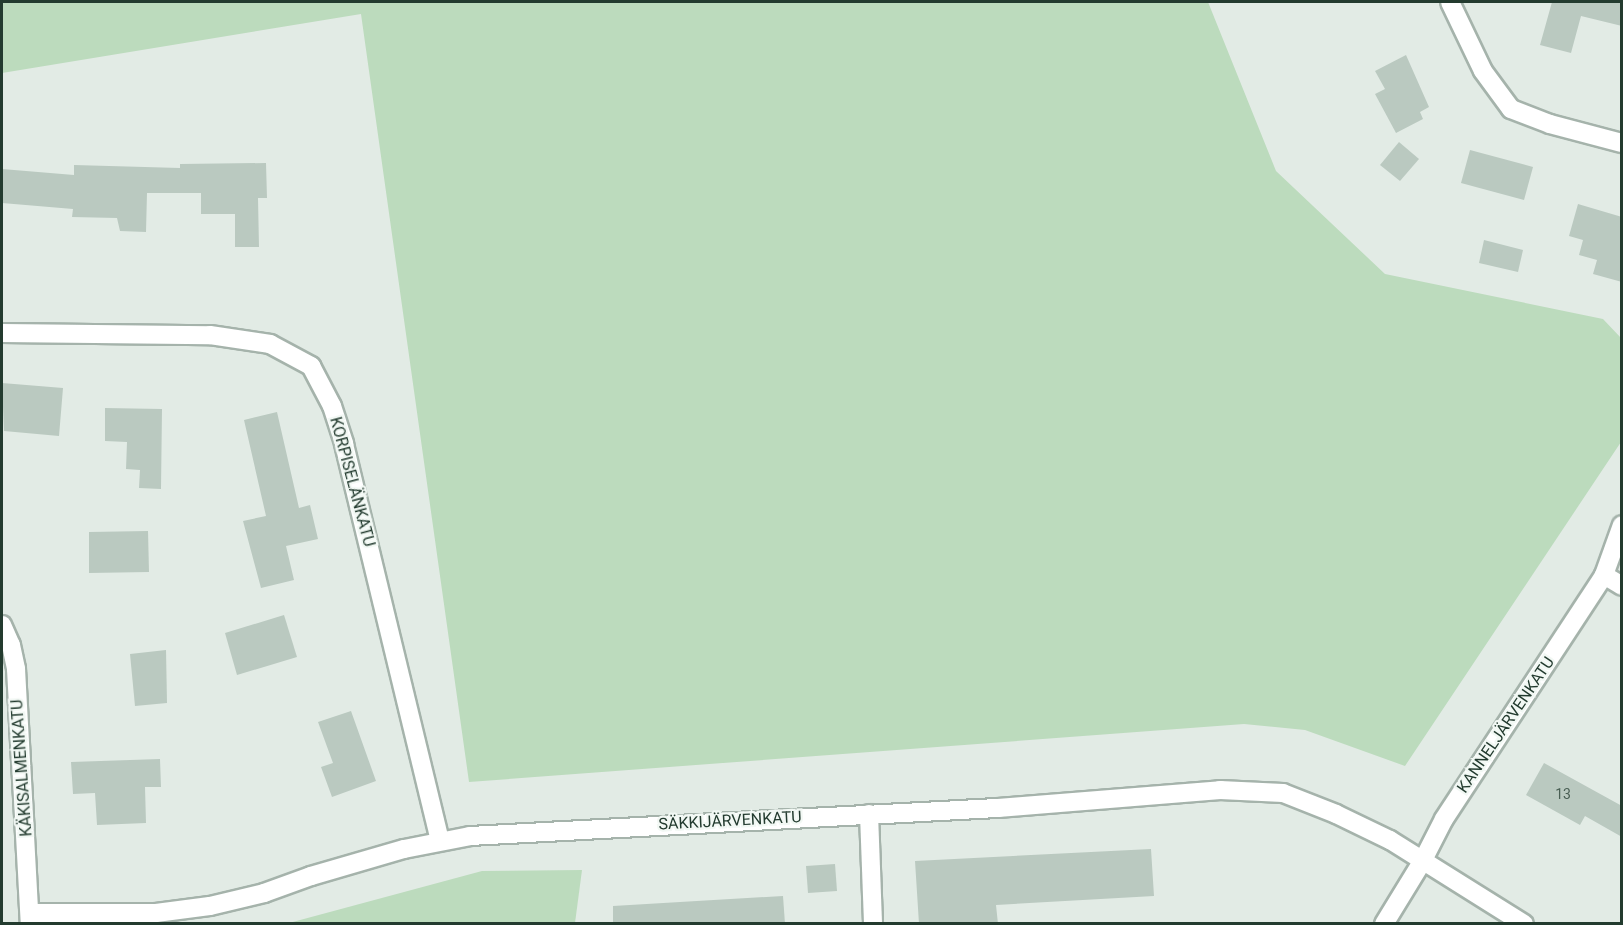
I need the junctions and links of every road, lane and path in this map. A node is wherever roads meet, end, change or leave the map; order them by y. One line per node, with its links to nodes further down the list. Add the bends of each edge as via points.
1 (1449, 2): 2 (street, via 1483,71 1510,109)
2 (1622, 143)
3 (2, 333): 9 (street, KORPISELÄNKATU, via 210,335 270,344 311,366 332,406 344,444)
4 (1622, 525): 5 (street, KANNELJÄRVENKATU)
5 (1604, 575): 6 (street); 10 (street, KANNELJÄRVENKATU, via 1444,819)
6 (1622, 586)
7 (2, 625): 11 (street, KÄKISALMENKATU, via 16,669)
8 (869, 814): 9 (street, SÄKKIJÄRVENKATU); 10 (street, SÄKKIJÄRVENKATU, via 1220,790 1283,793 1390,840); 12 (street)
9 (440, 840): 11 (street, SÄKKIJÄRVENKATU, via 210,906 156,913)
10 (1422, 862): 13 (street, KANNELJÄRVENKATU); 14 (street, SÄKKIJÄRVENKATU)
11 (30, 918)
12 (873, 924)
13 (1384, 924)
14 (1524, 924)

